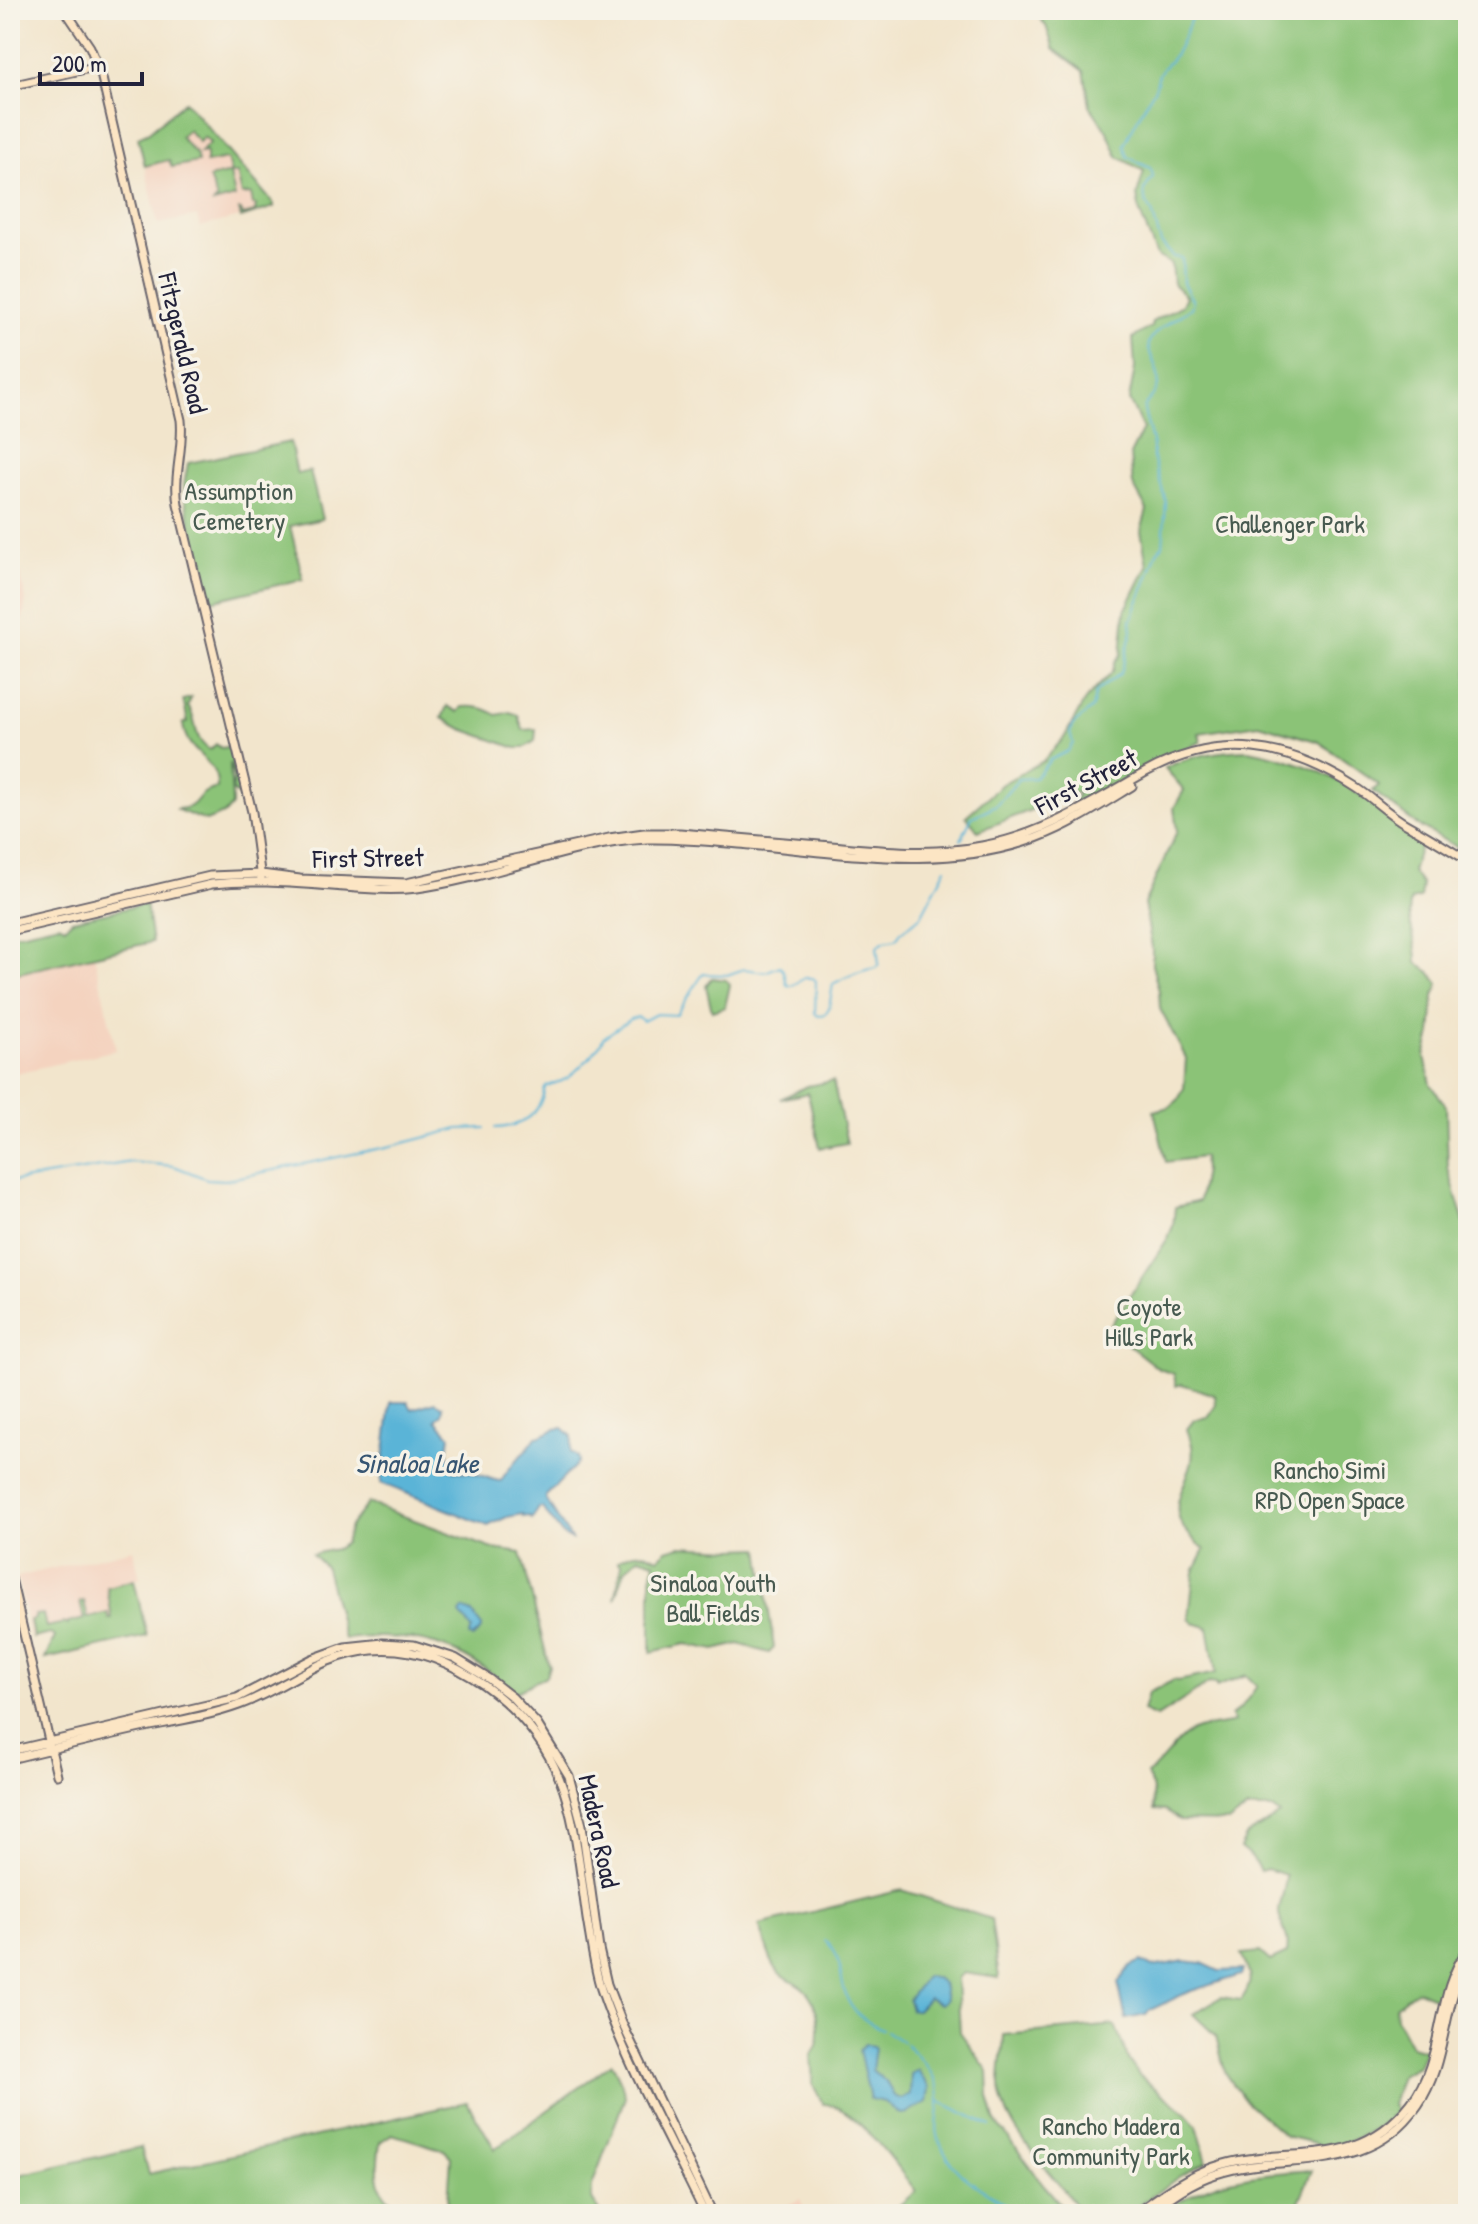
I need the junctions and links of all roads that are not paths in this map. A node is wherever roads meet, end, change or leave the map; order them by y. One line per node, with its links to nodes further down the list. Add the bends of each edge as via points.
1 (65, 10): 2 (main road, Fitzgerald Road)
2 (99, 66): 3 (main road); 5 (main road, Fitzgerald Road, via 181,420 178,504 252,812)
3 (10, 86)
4 (1468, 861): 5 (main road, First Street, via 1345,780 1281,752 1223,747 1190,753 1158,768 1055,830 1012,846 951,857 645,839 416,888 382,890)
5 (261, 878): 6 (main road, First Street, via 197,879); 7 (main road, First Street)
6 (10, 923)
7 (10, 931)
8 (10, 1574): 11 (main road)
9 (158, 1717): 10 (main road); 11 (main road, Madera Road); 18 (main road, Madera Road, via 237,1698 329,1652 383,1643 414,1645 455,1658 512,1697 545,1734 574,1788 607,1984)
10 (116, 1734): 11 (main road, Madera Road); 17 (main road, Madera Road, via 239,1705 321,1662 372,1650 437,1659 498,1695 539,1739 566,1790 600,1986)
11 (49, 1745): 12 (main road, Madera Road); 13 (main road, Madera Road); 14 (main road)
12 (10, 1751)
13 (10, 1759)
14 (57, 1775)
15 (1468, 1949): 19 (main road, via 1448,1991 1427,2076 1411,2104 1387,2127 1332,2152 1215,2167 1186,2179)
16 (1468, 1960): 20 (main road, via 1436,2072 1417,2107 1390,2134 1343,2157 1216,2173)
17 (705, 2214)
18 (713, 2214)
19 (1135, 2214)
20 (1147, 2214)

